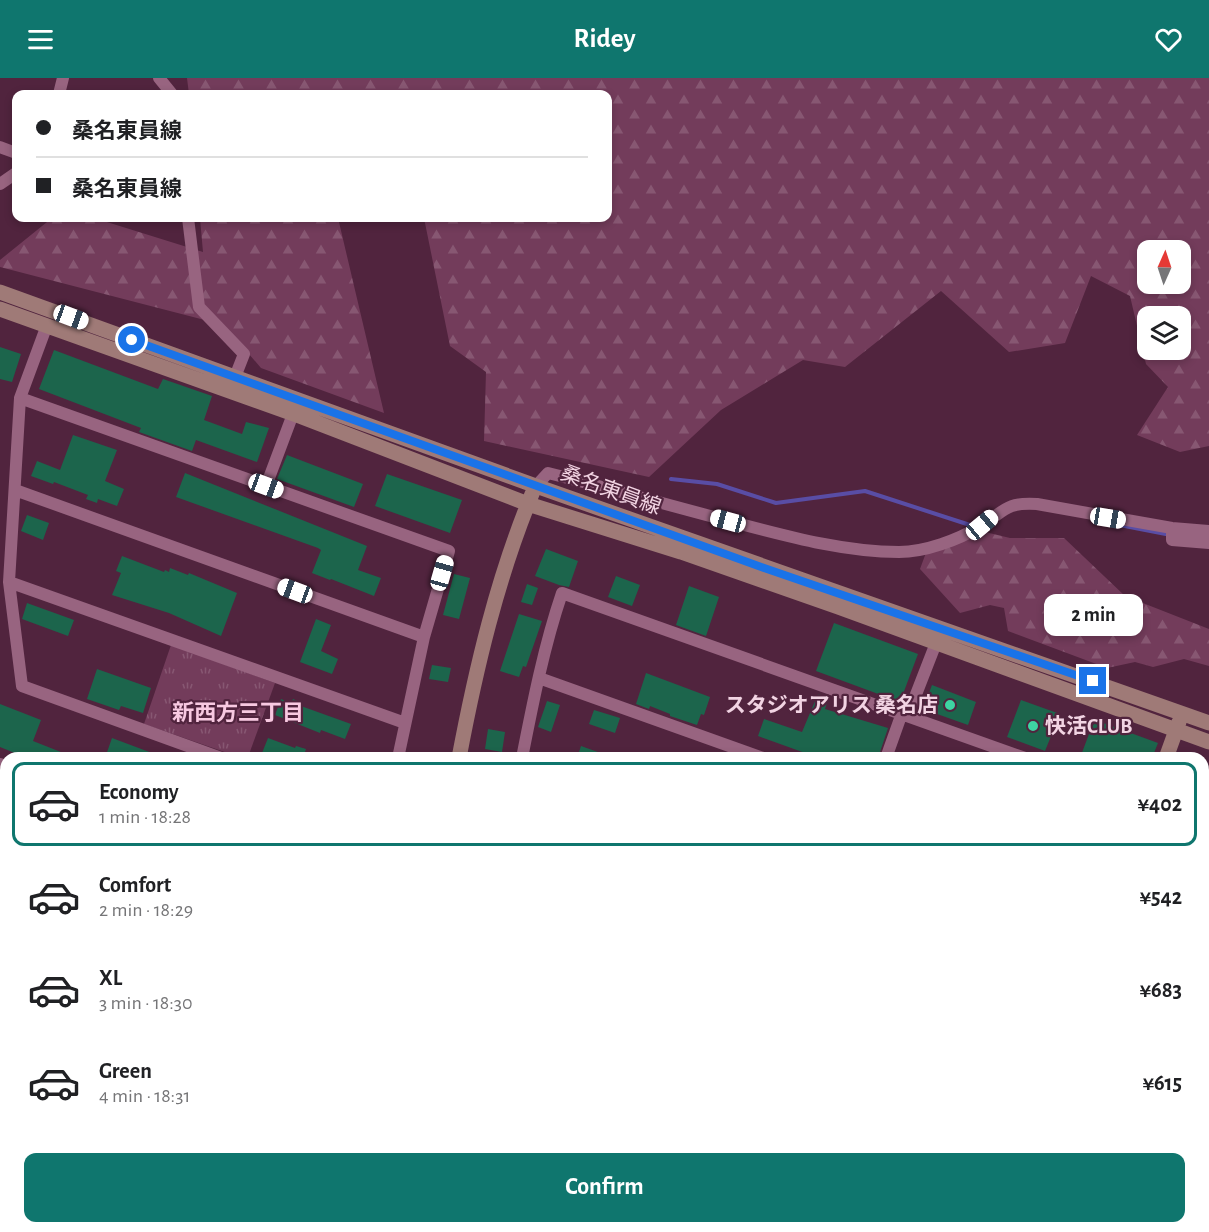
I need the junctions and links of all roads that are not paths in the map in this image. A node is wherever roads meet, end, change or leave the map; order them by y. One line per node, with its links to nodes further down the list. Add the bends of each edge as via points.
1 (159, 78): 2 (street)
2 (169, 90)
3 (188, 222): 7 (street, via 199,307 244,354)
4 (0, 292): 7 (main road, 桑名東員線)
5 (0, 309): 6 (main road, 桑名東員線)
6 (47, 325): 8 (street); 9 (main road, 桑名東員線)
7 (235, 377): 10 (main road, 桑名東員線)
8 (20, 398): 11 (street); 13 (street)
9 (293, 414): 11 (street); 14 (main road, 桑名東員線)
10 (423, 444): 12 (main road, 桑名東員線); 14 (main road, via 438,456 524,487 531,495)
11 (266, 486): 20 (street, via 448,551)
12 (536, 486): 14 (main road); 16 (street, via 548,473 791,537 900,552 965,534 1005,507 1022,503); 18 (main road, via 545,500 651,537); 23 (main road, 桑名東員線)
13 (15, 490): 19 (street); 20 (street)
14 (528, 504): 18 (main road, 桑名東員線); 32 (main road, via 495,600)
15 (1209, 531): 16 (street)
16 (1172, 534): 17 (street)
17 (1209, 543)
18 (681, 552): 21 (main road, 桑名東員線)
19 (9, 582): 26 (street); 30 (street, via 22,686)
20 (424, 637): 26 (street)
21 (936, 643): 24 (street); 28 (main road, 桑名東員線)
22 (538, 678): 24 (street, via 562,593); 33 (street); 34 (street)
23 (1093, 681): 25 (main road, 桑名東員線); 28 (main road, via 1111,693 1172,716)
24 (905, 714): 35 (street); 36 (street)
25 (1183, 714): 27 (main road, 桑名東員線); 28 (main road)
26 (405, 723): 31 (street)
27 (1209, 723)
28 (1176, 730): 29 (main road, 桑名東員線); 37 (main road)
29 (1209, 742)
30 (204, 752)
31 (399, 752)
32 (460, 752)
33 (523, 752)
34 (746, 752)
35 (889, 752)
36 (1009, 752)
37 (1168, 752)

